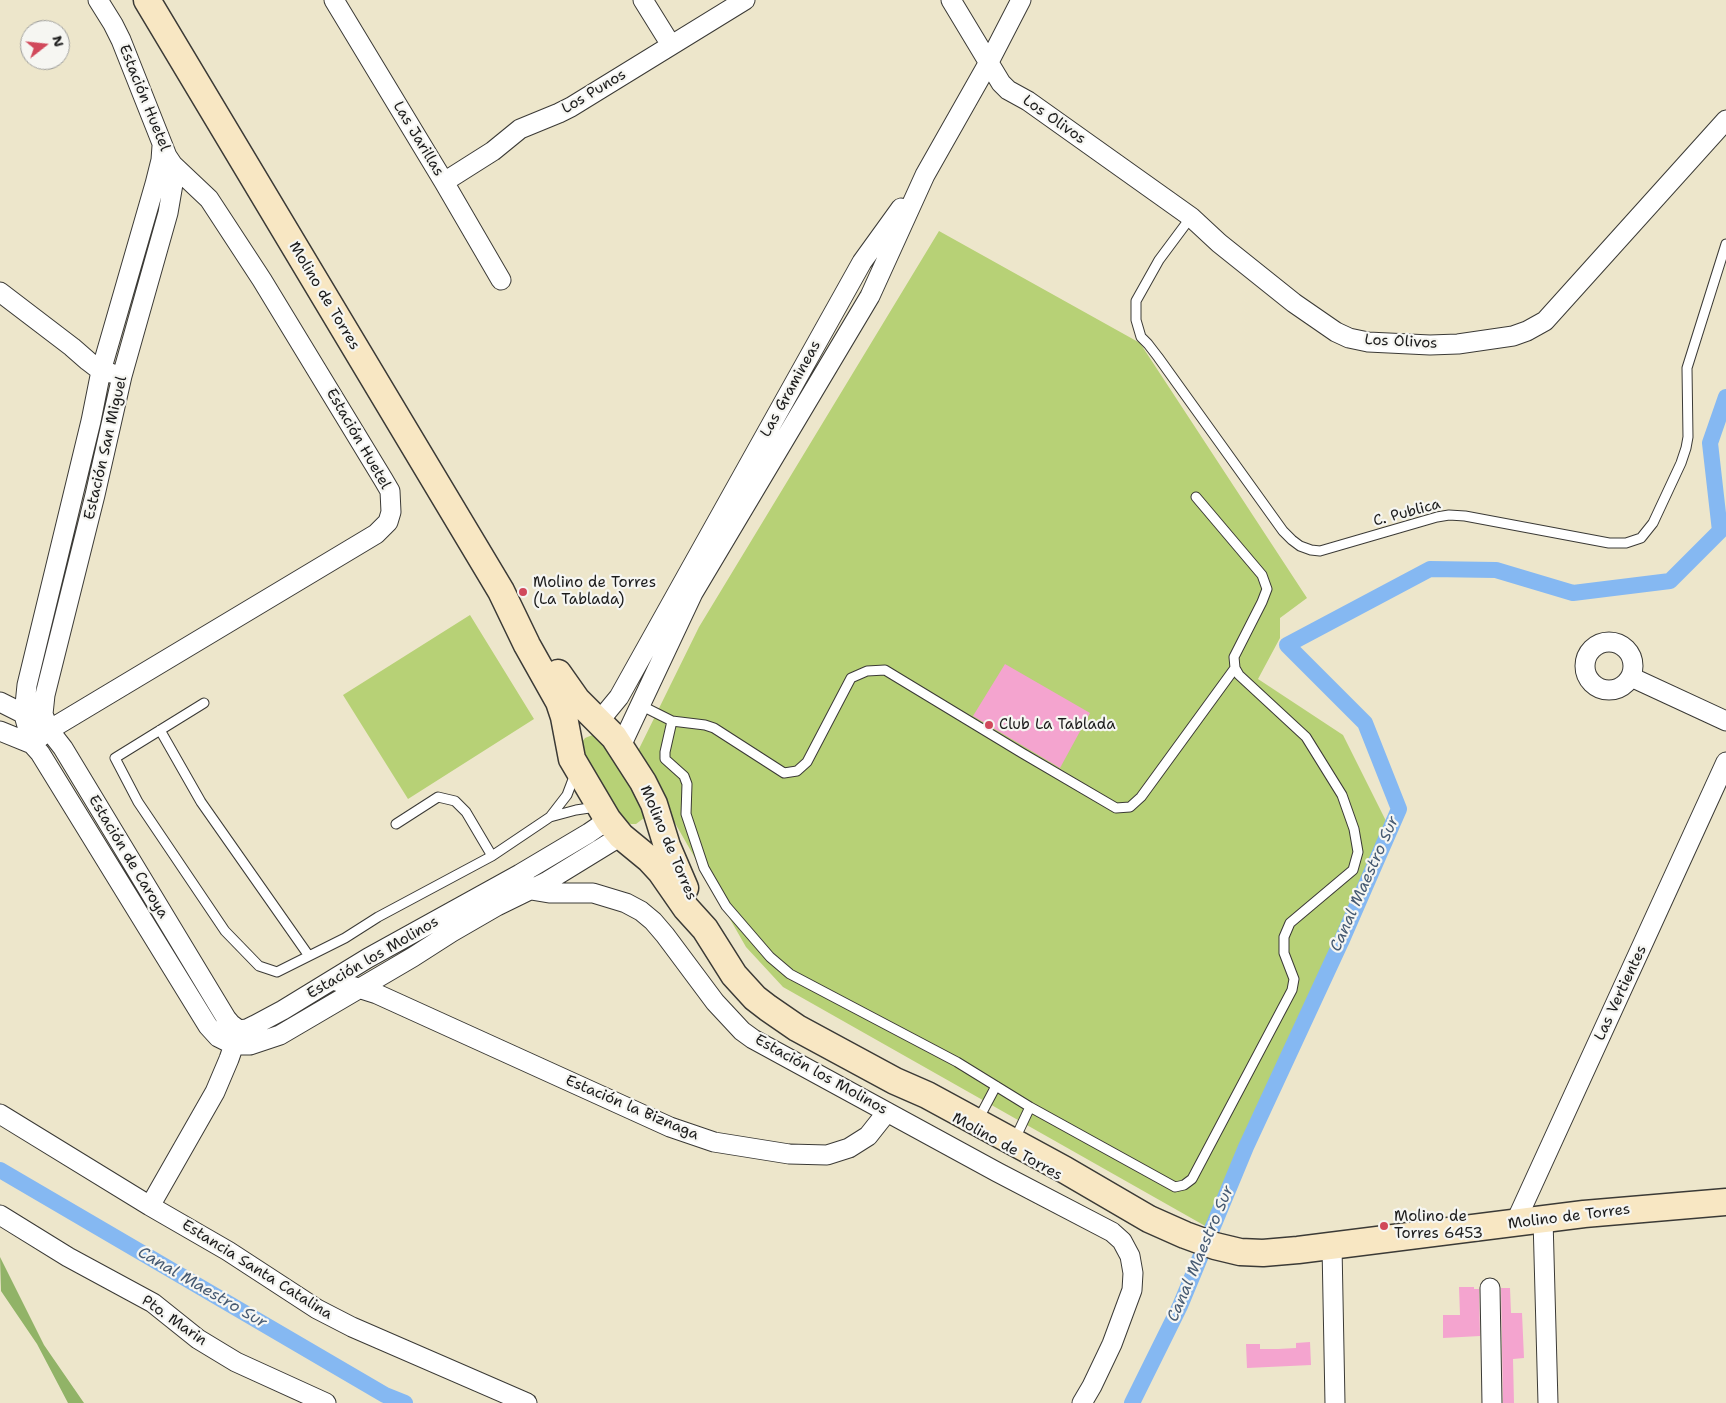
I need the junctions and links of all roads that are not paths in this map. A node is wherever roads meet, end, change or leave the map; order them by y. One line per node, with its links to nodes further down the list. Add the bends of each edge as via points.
1 (98, 0): 11 (street, Estación Huetel, via 121,40)
2 (147, 0): 23 (main road, Molino de Torres)
3 (334, 0): 13 (street, Las Jarillas)
4 (643, 0): 8 (street)
5 (745, 0): 8 (street, Los Punos)
6 (951, 0): 9 (street, Los Olivos)
7 (1021, 0): 9 (street, Las Gramineas)
8 (671, 45): 13 (street, Los Punos, via 571,107 520,128 493,151)
9 (989, 62): 14 (street, Los Olivos, via 1008,90); 24 (street, Las Gramineas, via 925,175 870,296 694,593 675,612)
10 (1726, 120): 14 (street, Los Olivos, via 1545,321 1514,336 1430,345 1349,338 1267,283)
11 (162, 146): 12 (street, Estación Huetel); 18 (street, Estación San Miguel, via 155,184)
12 (173, 165): 19 (street, Estación San Miguel, via 168,213); 36 (street, Estación Huetel, via 209,199 262,280 390,491 391,512 388,522 376,534)
13 (444, 182): 16 (street, Las Jarillas)
14 (1191, 217): 15 (lane, C. Publica, via 1159,260 1136,301 1136,320 1141,337 1282,531 1300,546 1320,551 1448,515 1609,543 1626,543 1641,538 1653,523 1686,448 1687,368)
15 (1726, 244)
16 (501, 280)
17 (0, 292): 18 (street)
18 (101, 371): 19 (street); 20 (street, Estación San Miguel)
19 (122, 376): 21 (street, Estación San Miguel)
20 (91, 421): 21 (street); 26 (street, Estación San Miguel)
21 (109, 430): 36 (street, Estación San Miguel, via 45,695 43,714)
22 (1196, 497): 25 (lane, via 1262,575 1267,589 1234,657)
23 (501, 591): 33 (main road, Molino de Torres, via 536,637 572,694); 41 (main road, Molino de Torres, via 559,702)
24 (661, 640): 31 (street); 33 (street, via 619,697)
25 (1235, 668): 34 (lane, via 1141,797 1130,807 1116,808 885,670 867,670 851,678 807,762 798,771 784,772 714,728); 58 (lane, via 1306,737 1342,795 1358,852 1353,870 1290,924 1284,937 1284,953 1294,979 1292,990 1192,1179 1184,1185 1174,1187)
26 (29, 676): 28 (street, via 15,690); 32 (street, Estación San Miguel)
27 (1631, 677): 35 (street)
28 (0, 696)
29 (0, 702): 32 (street, Estación de Caroya)
30 (204, 703): 37 (lane)
31 (640, 705): 34 (lane); 40 (street)
32 (24, 715): 36 (street, Estación de Caroya); 39 (street, Estación San Miguel)
33 (598, 719): 40 (main road, Molino de Torres); 41 (main road, via 573,737 570,747)
34 (672, 721): 57 (lane, via 665,759 684,776 687,784 686,814 704,868 726,906 747,932 790,974 958,1062)
35 (1726, 721)
36 (49, 730): 39 (street, Estación Huetel); 55 (street, Estación de Caroya, via 231,1024)
37 (160, 730): 51 (lane, via 201,802); 51 (lane, via 115,758 138,802 225,931 258,966 277,972)
38 (0, 731): 39 (street)
39 (32, 744): 55 (street, Estación de Caroya, via 49,766 208,1026 218,1036)
40 (621, 746): 43 (main road, Molino de Torres)
41 (573, 760): 44 (lane, via 571,787); 45 (main road, Molino de Torres)
42 (1726, 762): 68 (street, Las Vertientes)
43 (654, 804): 45 (main road, via 654,816 648,827 636,833); 50 (main road, Molino de Torres, via 671,856)
44 (550, 817): 45 (lane, via 576,810); 47 (lane)
45 (610, 821): 48 (street, Estación los Molinos); 49 (street, Estación los Molinos, via 600,850); 50 (main road, Molino de Torres, via 655,866)
46 (396, 824): 47 (lane, via 438,798 455,801)
47 (492, 856): 51 (lane)
48 (520, 874): 49 (street); 52 (street, Estación los Molinos)
49 (531, 890): 54 (street, Estación los Molinos, via 452,932); 59 (street, Estación los Molinos, via 593,893 640,911 665,934 715,1002 753,1039)
50 (705, 929): 56 (main road, Molino de Torres, via 734,975 768,1008 797,1028)
51 (309, 956)
52 (368, 958): 53 (street, Estación los Molinos); 54 (street)
53 (333, 980): 54 (street, Estación la Biznaga); 55 (street, Estación los Molinos)
54 (370, 988): 55 (street, Estación los Molinos, via 280,1034 250,1045); 59 (street, Estación la Biznaga, via 670,1127 722,1143 789,1154 827,1155 849,1148 868,1136)
55 (236, 1038): 65 (street, via 214,1092)
56 (895, 1082): 61 (main road, Molino de Torres, via 927,1095); 64 (main road, Molino de Torres, via 1079,1186)
57 (996, 1086): 58 (lane); 61 (lane)
58 (1030, 1107): 62 (lane)
59 (887, 1112): 73 (street, Estación los Molinos, via 1112,1232 1122,1241 1130,1256 1132,1290 1104,1360)
60 (0, 1114): 65 (street, Estancia Santa Catalina)
61 (976, 1122): 62 (main road, Molino de Torres)
62 (1013, 1142): 64 (main road, Molino de Torres)
63 (1726, 1202): 67 (main road, Molino de Torres)
64 (1123, 1204): 69 (main road, Molino de Torres, via 1185,1235 1240,1252)
65 (150, 1206): 72 (street, Estancia Santa Catalina, via 228,1251 317,1309)
66 (0, 1215): 71 (street, Pto. Marin, via 68,1257 153,1303 198,1339 236,1362)
67 (1543, 1219): 68 (main road, Molino de Torres); 76 (street)
68 (1515, 1223): 69 (main road, Molino de Torres)
69 (1332, 1246): 74 (street)
70 (1490, 1288): 75 (street)
71 (326, 1403)
72 (526, 1403)
73 (1082, 1403)
74 (1335, 1403)
75 (1492, 1403)
76 (1548, 1403)

